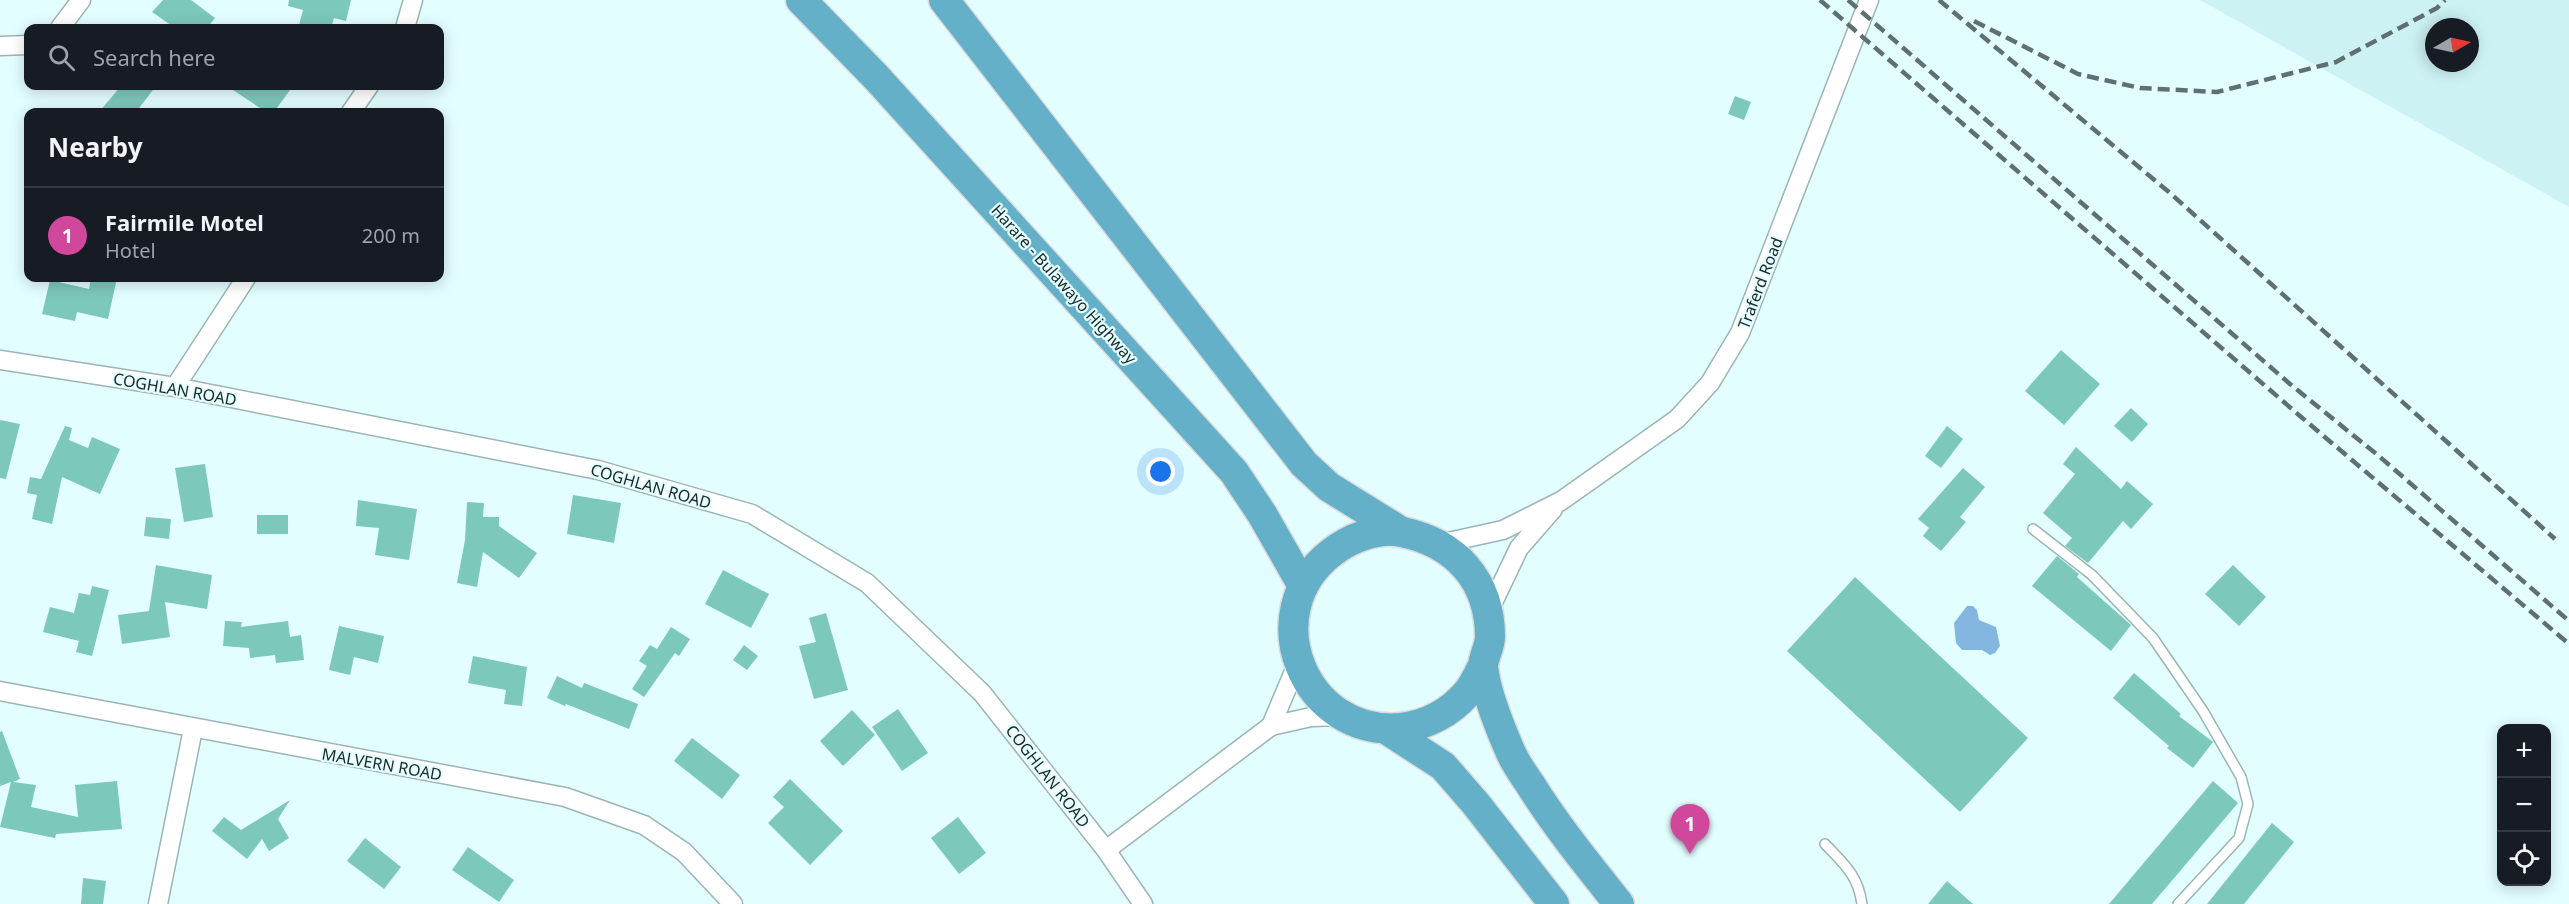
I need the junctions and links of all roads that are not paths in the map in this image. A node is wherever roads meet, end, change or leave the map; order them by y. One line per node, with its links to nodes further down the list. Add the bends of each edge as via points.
1 (81, 0): 6 (street)
2 (413, 0): 7 (street)
3 (801, 0): 19 (highway, Harare - Bulawayo Highway, via 876,77 1234,472)
4 (944, 0): 17 (highway, via 1304,464 1329,487)
5 (1869, 0): 15 (street, Traferd Road, via 1740,333 1710,383 1677,419)
6 (63, 24)
7 (406, 24)
8 (24, 45): 9 (street)
9 (0, 46)
10 (366, 90): 11 (street)
11 (354, 108)
12 (243, 282): 14 (street)
13 (0, 360): 14 (street, COGHLAN ROAD)
14 (175, 387): 29 (street, COGHLAN ROAD, via 598,470 752,514 876,591 982,693)
15 (1561, 501): 18 (street, Traferd Road, via 1503,530); 20 (street, Traferd Road, via 1519,548)
16 (2033, 529): 36 (lane, via 2092,575 2153,638 2203,711 2241,777 2248,804 2239,838)
17 (1400, 531): 18 (highway); 19 (highway, via 1371,533 1343,543 1320,562)
18 (1439, 544): 20 (highway, via 1462,561 1479,585)
19 (1302, 586): 21 (highway, via 1294,611 1293,637)
20 (1488, 613): 22 (highway, via 1490,639)
21 (1298, 662): 24 (highway, via 1323,702); 25 (street)
22 (1483, 666): 27 (highway, via 1468,693 1444,713 1417,726); 34 (highway, via 1512,756 1543,805)
23 (0, 691): 26 (street, MALVERN ROAD)
24 (1342, 716): 25 (street, via 1311,717); 27 (highway)
25 (1271, 726): 29 (street)
26 (193, 729): 30 (street); 31 (street, MALVERN ROAD, via 565,797 644,825 684,852)
27 (1386, 729): 33 (highway, via 1443,766)
28 (1825, 844): 35 (lane, via 1854,877)
29 (1106, 850): 32 (street, COGHLAN ROAD)
30 (158, 904)
31 (733, 904)
32 (1143, 904)
33 (1554, 904)
34 (1619, 904)
35 (1863, 904)
36 (2178, 904)

